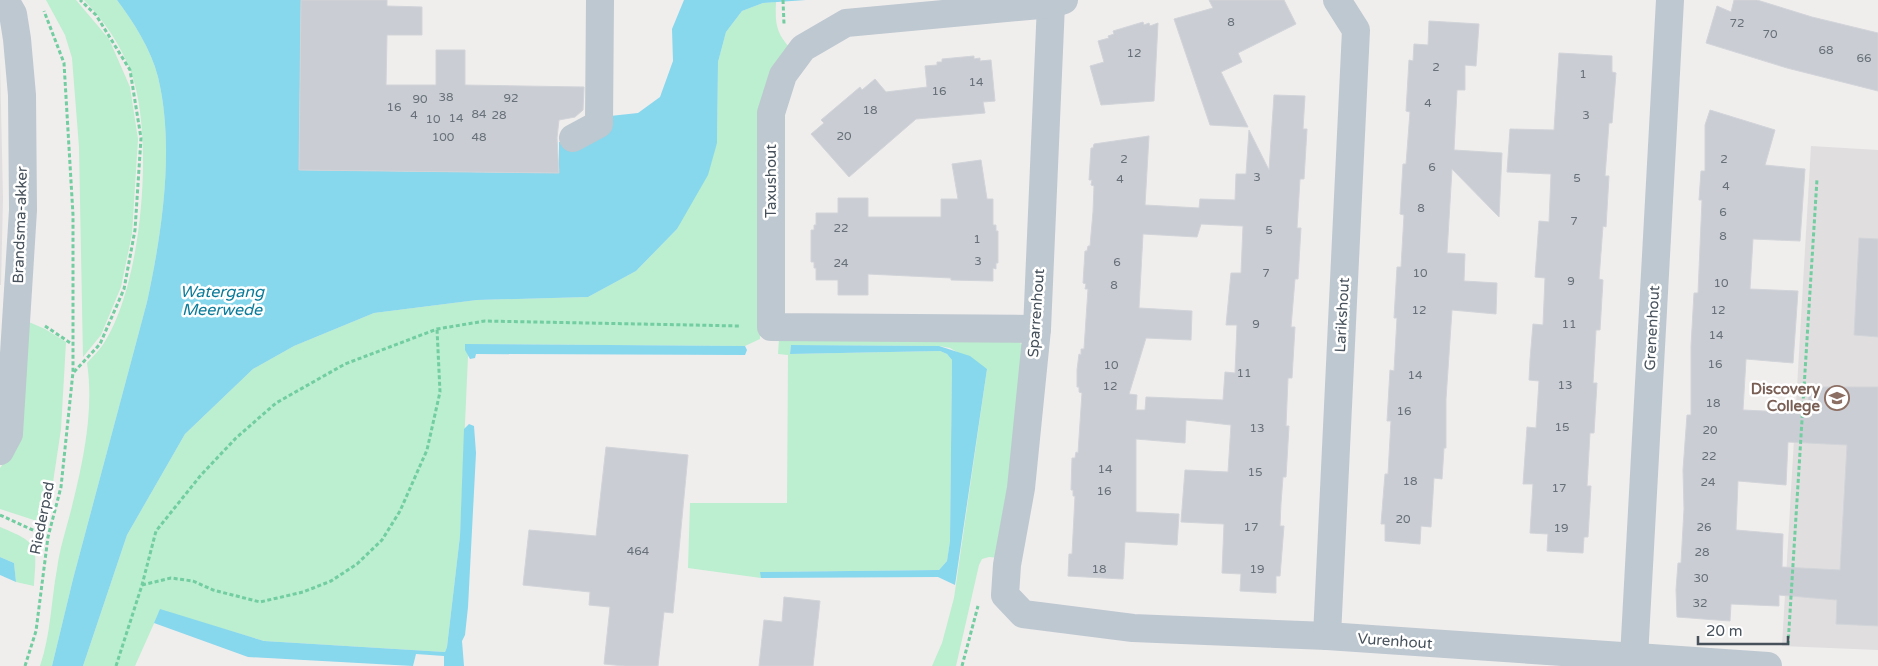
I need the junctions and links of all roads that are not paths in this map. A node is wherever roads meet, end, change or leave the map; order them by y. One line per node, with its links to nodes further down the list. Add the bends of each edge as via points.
1 (5, 0): 8 (street, Brandsma-akker, via 13,14 22,95 23,210 9,434)
2 (600, 0): 6 (street, via 599,124)
3 (1337, 0): 10 (street, Larikshout, via 1356,30)
4 (1670, 0): 11 (street, Grenenhout)
5 (1058, 2): 7 (street, Sparrenhout); 7 (street, Taxushout, via 846,22 803,48 783,75 771,112 771,327)
6 (573, 138)
7 (1037, 329): 9 (street, Sparrenhout, via 1021,488 1005,595)
8 (0, 451)
9 (1023, 614): 10 (street, Vurenhout, via 1133,628)
10 (1327, 636): 11 (street, Vurenhout)
11 (1634, 657): 12 (street, Vurenhout)
12 (1768, 666)

